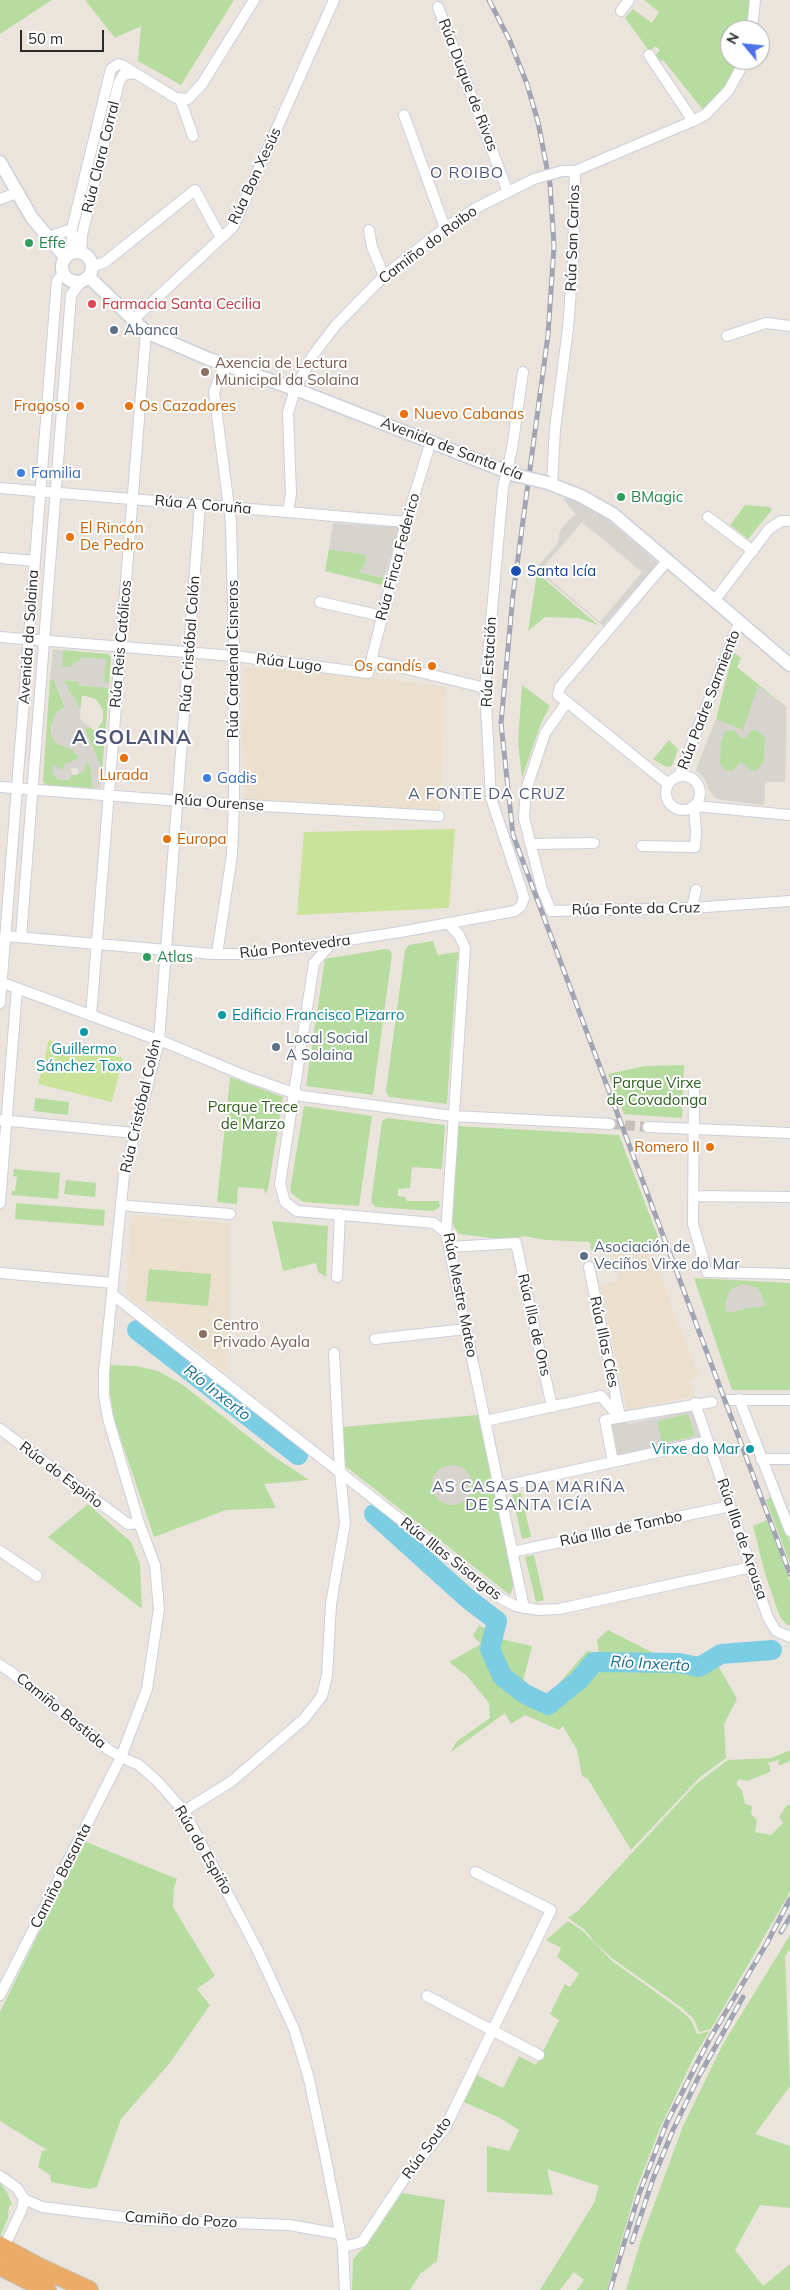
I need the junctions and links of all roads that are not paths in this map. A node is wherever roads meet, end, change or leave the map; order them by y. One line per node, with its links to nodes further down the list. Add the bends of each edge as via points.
1 (254, 0): 11 (street, via 196,92 188,99)
2 (334, 0): 24 (street, Rúa Bon Xesús, via 233,227)
3 (629, 0): 6 (street)
4 (755, 0): 7 (street)
5 (438, 7): 17 (street, Rúa Duque de Rivas)
6 (620, 11)
7 (753, 20)
8 (649, 55): 13 (street)
9 (740, 70): 13 (street, Rúa San Carlos, via 722,98)
10 (134, 73): 11 (street, Rúa Clara Corral); 21 (street, Rúa Clara Corral, via 118,64 110,73); 25 (street, Rúa Clara Corral, via 123,75 119,82 85,221)
11 (180, 100): 14 (street)
12 (404, 115): 20 (street)
13 (693, 121): 16 (street, Rúa San Carlos)
14 (192, 136)
15 (0, 162): 18 (street)
16 (575, 171): 17 (street, Camiño do Roibo, bridge, via 562,171); 38 (street, Rúa San Carlos, via 574,264)
17 (507, 190): 20 (street, Camiño do Roibo)
18 (17, 193): 19 (street); 23 (street)
19 (0, 199)
20 (446, 228): 28 (street, Camiño do Roibo)
21 (72, 229): 23 (street, Rúa Clara Corral); 25 (street, Rúa Clara Corral)
22 (369, 230): 28 (street)
23 (46, 238): 25 (street)
24 (221, 238): 27 (street, via 195,190); 29 (street, Rúa Bon Xesús)
25 (73, 254): 26 (street, via 62,265); 27 (street, via 88,257)
26 (63, 273): 27 (street, via 68,280); 40 (street, Avenida da Solaina, via 57,281)
27 (87, 276): 29 (street, Avenida de Santa Icía); 41 (street, Avenida da Solaina, via 72,296)
28 (384, 276): 35 (street, Camiño do Roibo, via 336,325 313,355)
29 (133, 320): 31 (street, Avenida de Santa Icía)
30 (790, 326): 32 (street, via 766,323)
31 (146, 332): 33 (street, Avenida de Santa Icía); 42 (street, Rúa Reis Católicos)
32 (727, 336)
33 (224, 365): 35 (street, Avenida de Santa Icía); 44 (street, Rúa Cardenal Cisneros, via 214,392)
34 (523, 372): 37 (street, Rúa Estación)
35 (295, 389): 36 (street, Avenida de Santa Icía); 45 (street, Camiño do Roibo, via 287,419 291,494)
36 (432, 442): 37 (street, Avenida de Santa Icía); 48 (street, Rúa Finca Federico)
37 (511, 473): 38 (street, Avenida de Santa Icía, bridge); 66 (street, Rúa Estación)
38 (550, 484): 52 (street, Avenida de Santa Icía, via 608,510)
39 (0, 488): 40 (street, Rúa A Coruña)
40 (40, 492): 41 (street, Rúa A Coruña); 51 (street, Avenida da Solaina)
41 (56, 493): 42 (street, Rúa A Coruña); 59 (street, Avenida da Solaina)
42 (132, 500): 43 (street, Rúa A Coruña); 60 (street, Rúa Reis Católicos)
43 (200, 505): 44 (street, Rúa A Coruña); 61 (street, Rúa Cristóbal Colón)
44 (230, 507): 45 (street, Rúa A Coruña); 62 (street, Rúa Cardenal Cisneros)
45 (288, 512): 48 (street, Rúa A Coruña)
46 (708, 517): 49 (street)
47 (790, 521): 49 (street, via 774,524)
48 (406, 522): 55 (street, Rúa Finca Federico)
49 (752, 551): 53 (street)
50 (0, 558): 51 (street)
51 (35, 561): 58 (street, Avenida da Solaina)
52 (667, 561): 53 (street, Avenida de Santa Icía); 67 (street, via 560,687 558,695)
53 (714, 601): 56 (street, Avenida de Santa Icía)
54 (320, 602): 55 (street)
55 (382, 616): 63 (street, Rúa Finca Federico)
56 (739, 623): 64 (street, Avenida de Santa Icía); 68 (street, Rúa Padre Sarmiento)
57 (0, 637): 58 (street, Rúa Lugo)
58 (29, 639): 59 (street, Rúa Lugo); 71 (street, Avenida da Solaina)
59 (45, 640): 60 (street, Rúa Lugo); 72 (street, Avenida da Solaina)
60 (121, 647): 61 (street, Rúa Lugo); 74 (street, Rúa Reis Católicos)
61 (190, 652): 62 (street, Rúa Lugo); 75 (street, Rúa Cristóbal Colón)
62 (234, 656): 65 (street, Rúa Lugo); 76 (street, Rúa Cardenal Cisneros)
63 (371, 660): 65 (street, Rúa Finca Federico); 66 (street)
64 (790, 665)
65 (368, 673)
66 (485, 688): 86 (street, Rúa Estación, via 491,798 524,898)
67 (567, 702): 69 (street); 82 (street, via 545,733 526,790 524,818)
68 (679, 776): 69 (street); 73 (street, via 691,778)
69 (668, 784): 77 (street, via 666,799 673,808 684,811)
70 (0, 787): 71 (street, Rúa Ourense)
71 (17, 788): 72 (street, Rúa Ourense); 89 (street, Avenida da Solaina)
72 (33, 789): 74 (street, Rúa Ourense); 90 (street, Avenida da Solaina)
73 (700, 792): 77 (street); 78 (street)
74 (109, 794): 75 (street, Rúa Ourense); 91 (street, Rúa Reis Católicos)
75 (178, 801): 76 (street, Rúa Ourense); 93 (street, Rúa Cristóbal Colón)
76 (234, 804): 80 (street, Rúa Ourense); 95 (street, Rúa Cardenal Cisneros, via 232,855)
77 (694, 806): 78 (street); 83 (street, via 696,847)
78 (722, 808): 79 (street)
79 (790, 815)
80 (439, 816)
81 (594, 843): 82 (street)
82 (530, 844): 87 (street, Rúa Fonte da Cruz, via 551,911)
83 (642, 846)
84 (696, 890): 87 (street)
85 (790, 901): 87 (street, Rúa Fonte da Cruz)
86 (521, 906): 88 (street, Rúa Pontevedra, via 515,911)
87 (692, 908)
88 (448, 924): 92 (street, Rúa Pontevedra); 104 (street, Rúa Mestre Mateo, via 459,935 465,948)
89 (5, 936): 90 (street, Rúa Pontevedra); 97 (street, Avenida da Solaina)
90 (21, 938): 91 (street, Rúa Pontevedra)
91 (97, 944): 93 (street, Rúa Pontevedra); 100 (street, Rúa Reis Católicos)
92 (331, 944): 94 (street, Rúa Pontevedra); 96 (street)
93 (166, 950): 95 (street, Rúa Pontevedra); 101 (street, Rúa Cristóbal Colón)
94 (293, 950): 95 (street, Rúa Pontevedra); 96 (street, via 306,953)
95 (217, 954)
96 (314, 963): 103 (street)
97 (1, 982): 98 (street); 99 (street, Avenida da Solaina)
98 (18, 988): 100 (street); 105 (street)
99 (0, 1003)
100 (91, 1016): 101 (street)
101 (159, 1041): 103 (street); 109 (street, Rúa Cristóbal Colón)
102 (694, 1089): 108 (street)
103 (294, 1094): 104 (street); 116 (street, via 280,1184 285,1202 297,1211)
104 (453, 1116): 106 (street); 117 (street, Rúa Mestre Mateo)
105 (3, 1120): 109 (street); 113 (street)
106 (610, 1124)
107 (648, 1127): 108 (street)
108 (694, 1130): 110 (street); 111 (street)
109 (134, 1132): 114 (street, Rúa Cristóbal Colón)
110 (790, 1133)
111 (694, 1196): 112 (street); 123 (street, via 693,1224 707,1272)
112 (790, 1197)
113 (0, 1203)
114 (121, 1204): 115 (street); 125 (street, Rúa Cristóbal Colón)
115 (230, 1214)
116 (340, 1214): 118 (street); 124 (street)
117 (447, 1215): 118 (street); 119 (street, Rúa Mestre Mateo)
118 (434, 1223): 119 (street)
119 (446, 1233): 120 (street, Rúa Mestre Mateo)
120 (449, 1247): 127 (street, Rúa Mestre Mateo); 135 (street, Rúa Illa de Ons, via 516,1243)
121 (588, 1267): 136 (street, Rúa Illas Cíes)
122 (0, 1273): 125 (street)
123 (790, 1274)
124 (337, 1277)
125 (113, 1283): 126 (street, Rúa Cristóbal Colón)
126 (112, 1294): 143 (street, Rúa Illas Sisargas); 146 (street, Rúa Cristóbal Colón, via 104,1395)
127 (466, 1329): 128 (street); 137 (street, Rúa Mestre Mateo)
128 (375, 1339)
129 (334, 1353): 143 (street)
130 (739, 1399): 131 (street); 132 (street); 140 (street)
131 (728, 1400)
132 (790, 1400)
133 (712, 1402): 134 (street)
134 (695, 1404): 136 (street); 139 (street, Rúa Illa de Arousa)
135 (552, 1407): 136 (street, via 601,1396); 137 (street)
136 (620, 1417): 142 (street, via 605,1420)
137 (485, 1421): 144 (street, Rúa Mestre Mateo)
138 (0, 1429): 146 (street, Rúa do Espiño, via 128,1524)
139 (708, 1441): 142 (street); 145 (street, Rúa Illa de Arousa)
140 (761, 1459): 141 (street); 147 (street)
141 (790, 1459)
142 (613, 1462): 144 (street)
143 (340, 1472): 152 (street, Rúa Illas Sisargas, via 502,1599); 156 (street, via 345,1523 331,1604 328,1675 322,1696 304,1719 232,1781)
144 (499, 1487): 149 (street, Rúa Mestre Mateo)
145 (730, 1506): 149 (street, Rúa Illa de Tambo); 150 (street, Rúa Illa de Arousa)
146 (139, 1522): 155 (street, via 155,1565 159,1609 147,1689)
147 (790, 1531)
148 (0, 1551): 151 (street)
149 (512, 1552): 152 (street, Rúa Mestre Mateo)
150 (752, 1567): 152 (street, Rúa Illas Sisargas, via 559,1609); 153 (street, Rúa Illa de Arousa, via 772,1625 776,1631)
151 (37, 1576)
152 (524, 1608)
153 (790, 1637)
154 (0, 1665): 155 (street, Camiño Bastida)
155 (121, 1757): 156 (street, Rúa do Espiño, via 139,1765); 158 (street, Camiño Basanta)
156 (184, 1811): 164 (street, Rúa do Espiño, via 257,1949 294,2029 309,2078)
157 (475, 1872): 160 (street, Rúa Souto, via 551,1910)
158 (0, 1995)
159 (427, 1996): 160 (street)
160 (492, 2032): 161 (street); 166 (street, Rúa Souto, via 445,2128 404,2179 362,2242)
161 (539, 2055)
162 (0, 2176): 163 (street, via 17,2188)
163 (24, 2199): 164 (street, Camiño do Pozo, via 42,2207 138,2219 289,2225); 165 (street)
164 (340, 2234): 166 (street)
165 (4, 2243): 169 (highway, via 39,2267)
166 (343, 2247): 170 (street)
167 (0, 2266): 168 (highway)
168 (47, 2290)
169 (89, 2290)
170 (345, 2290)

